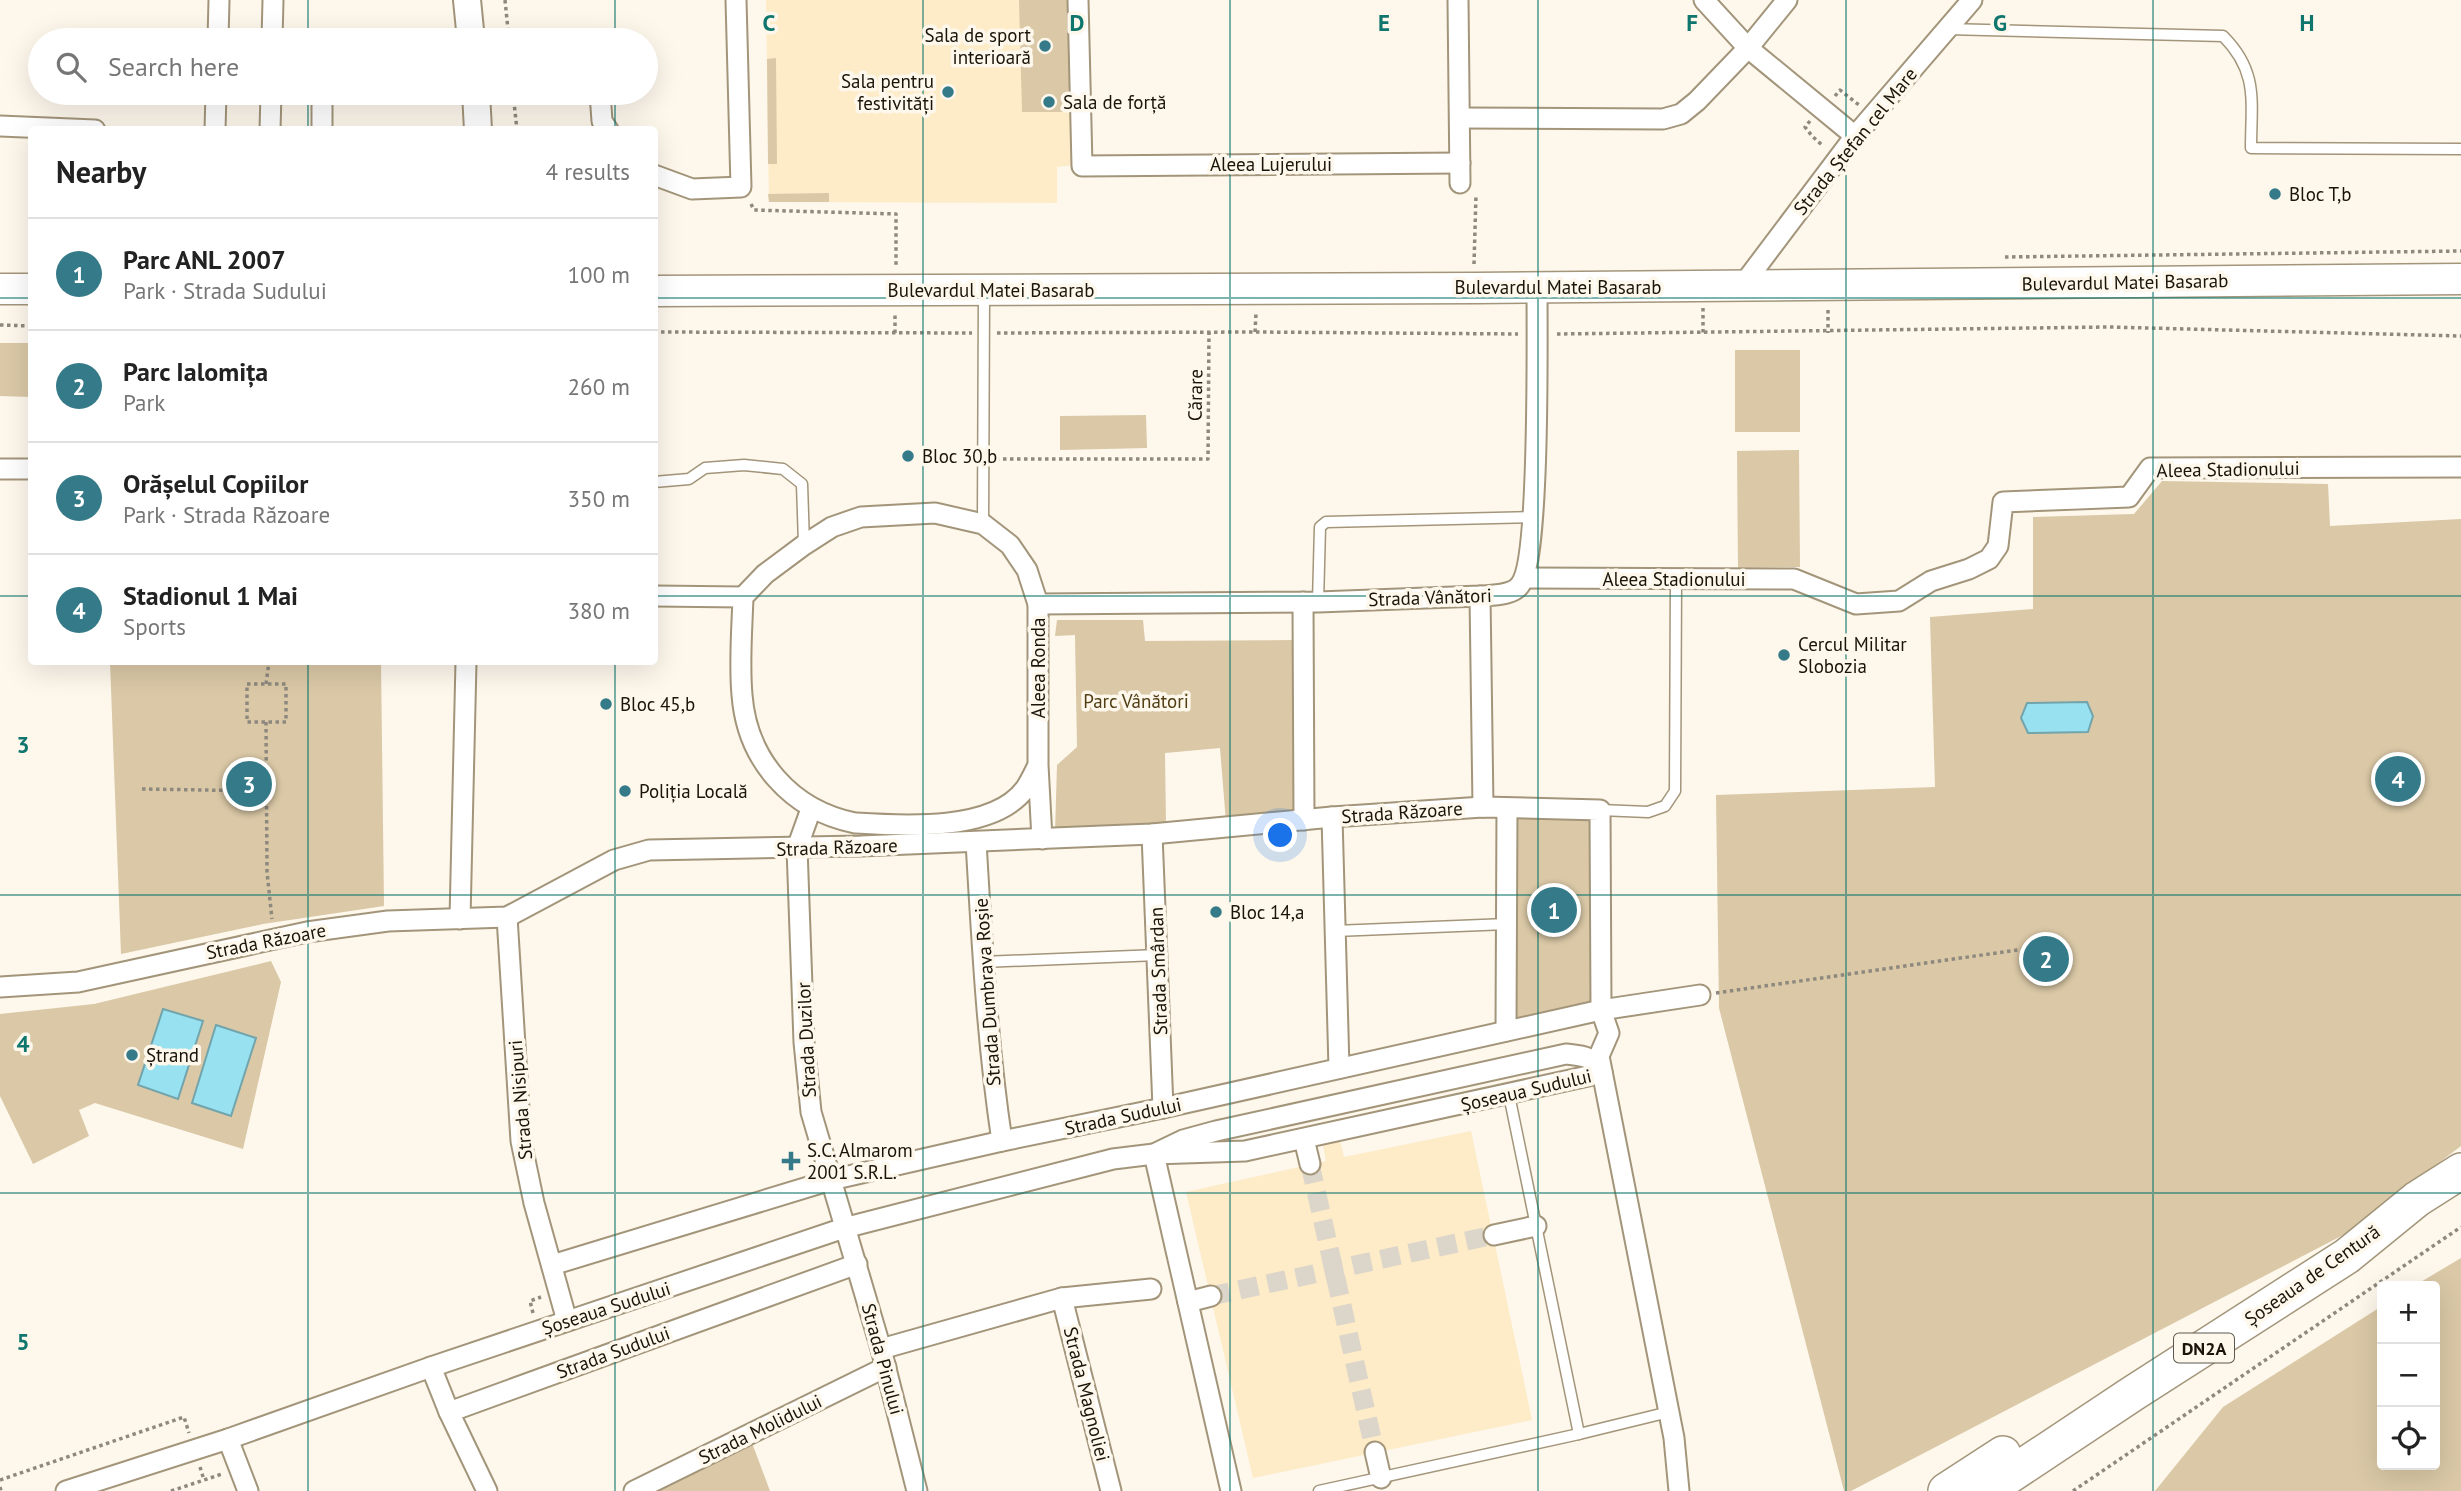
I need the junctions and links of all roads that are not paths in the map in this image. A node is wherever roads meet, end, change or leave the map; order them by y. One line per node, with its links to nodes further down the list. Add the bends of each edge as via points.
1 (219, 0): 10 (street)
2 (273, 0): 11 (street)
3 (467, 0): 12 (street)
4 (736, 0): 31 (street, via 741,187 692,189)
5 (1078, 0): 30 (street, Aleea Lujerului, via 1082,166)
6 (1458, 0): 20 (street)
7 (1704, 0): 14 (street)
8 (1787, 0): 14 (street)
9 (1972, 0): 13 (street, Strada Ștefan cel Mare)
10 (218, 28)
11 (272, 28)
12 (470, 28)
13 (1947, 29): 28 (street, Strada Ștefan cel Mare); 29 (lane, via 2223,36 2239,51 2251,81 2251,148)
14 (1748, 48): 20 (street, via 1697,101 1681,114 1663,119); 28 (street)
15 (216, 105): 22 (street)
16 (271, 105): 23 (street)
17 (322, 105): 24 (street)
18 (477, 105): 25 (street)
19 (600, 105): 26 (street)
20 (1460, 118): 30 (street)
21 (0, 126): 27 (street)
22 (215, 126)
23 (270, 126)
24 (321, 126)
25 (478, 126)
26 (605, 126)
27 (28, 127)
28 (1855, 135): 34 (street, Strada Ștefan cel Mare)
29 (2461, 149)
30 (1460, 163): 32 (street)
31 (658, 176)
32 (1460, 183)
33 (2461, 279): 34 (main road, Bulevardul Matei Basarab)
34 (1742, 286): 35 (main road, Bulevardul Matei Basarab)
35 (1537, 287): 38 (main road, Bulevardul Matei Basarab); 44 (street)
36 (0, 289): 37 (main road)
37 (28, 289)
38 (984, 290): 39 (main road, Bulevardul Matei Basarab); 45 (lane)
39 (658, 291)
40 (2461, 467): 48 (street, Aleea Stadionului, via 2150,468 2129,497 2003,502 1998,546 1989,559 1931,582 1899,601 1856,604 1794,579)
41 (0, 469): 42 (street)
42 (28, 469)
43 (658, 482): 46 (lane, via 690,478 705,468 783,469 802,484)
44 (1533, 517): 47 (street); 52 (lane, via 1326,522 1320,527)
45 (983, 524): 46 (street, Aleea Ronda, via 935,513 861,517 832,527); 53 (street, Aleea Ronda, via 1010,545 1027,570)
46 (804, 545): 51 (street, Aleea Ronda)
47 (1525, 578): 48 (street, Aleea Stadionului); 50 (street, Strada Vânători, via 1519,588 1504,594)
48 (1676, 579): 59 (lane, via 1675,791 1665,806 1648,812)
49 (658, 596): 51 (street)
50 (1480, 596): 52 (street, Strada Vânători); 56 (street, Strada Răzoare)
51 (743, 597): 58 (street, via 745,718 772,772 789,793)
52 (1310, 602): 53 (street, Strada Vânători); 61 (street)
53 (1038, 604): 55 (street, Aleea Ronda)
54 (466, 665): 67 (street)
55 (1038, 765): 58 (street, via 1024,790 1007,805 971,821 855,824); 63 (street, Aleea Ronda)
56 (1483, 807): 57 (street); 60 (street, Strada Răzoare)
57 (1507, 808): 59 (street); 68 (street)
58 (811, 809): 65 (street)
59 (1600, 810): 74 (street)
60 (1332, 817): 61 (street, Strada Răzoare); 69 (street)
61 (1304, 820): 62 (street, Strada Răzoare)
62 (1153, 834): 63 (street, Strada Răzoare); 70 (street, Strada Smârdan)
63 (1042, 839): 64 (street, Strada Răzoare)
64 (976, 842): 65 (street, Strada Răzoare); 71 (street, Strada Dumbrava Roșie)
65 (797, 848): 66 (street, Strada Răzoare, via 649,850 614,860); 85 (street, Strada Duzilor, via 808,1088)
66 (507, 917): 67 (street, Strada Răzoare); 91 (street, Strada Nisipuri, via 521,1141)
67 (460, 919): 72 (street, Strada Răzoare, via 388,920 274,939 78,982)
68 (1507, 925): 69 (lane); 75 (street)
69 (1335, 931): 76 (street)
70 (1158, 955): 71 (lane); 79 (street, Strada Smârdan)
71 (983, 962): 81 (street, Strada Dumbrava Roșie)
72 (0, 987)
73 (1700, 995): 74 (street, Strada Sudului)
74 (1601, 1010): 75 (street, Strada Sudului); 77 (street, via 1609,1033 1599,1056)
75 (1506, 1031): 76 (street, Strada Sudului)
76 (1339, 1068): 79 (street, Strada Sudului)
77 (1602, 1073): 78 (street, Șoseaua Sudului); 82 (street, Șoseaua Sudului, via 1584,1056 1566,1054 1216,1131); 101 (street)
78 (1509, 1095): 80 (street, Șoseaua Sudului); 87 (lane)
79 (1163, 1108): 81 (street, Strada Sudului)
80 (1304, 1139): 82 (street, Șoseaua Sudului, via 1245,1151); 83 (street)
81 (1002, 1141): 85 (street, Strada Sudului)
82 (1154, 1154): 88 (street, Șoseaua Sudului, via 1113,1159); 95 (street)
83 (1310, 1164)
84 (2461, 1171): 86 (highway, Șoseaua de Centură / DN2A)
85 (831, 1180): 88 (street, Strada Duzilor); 91 (street, Strada Sudului)
86 (2417, 1199): 99 (highway, Șoseaua de Centură / DN2A, via 2347,1256); 117 (highway, via 2339,1243)
87 (1536, 1226): 89 (street); 102 (lane)
88 (844, 1228): 90 (street, Strada Pinului); 96 (street, Șoseaua Sudului)
89 (1494, 1235)
90 (857, 1264): 97 (street, Strada Pinului); 100 (street, Strada Sudului)
91 (552, 1265): 96 (street, Strada Nisipuri)
92 (1151, 1289): 94 (street, Strada Molidului)
93 (1211, 1296): 95 (street)
94 (1062, 1298): 97 (street, Strada Molidului); 112 (street, Strada Magnoliei)
95 (1188, 1302): 113 (street)
96 (567, 1321): 98 (street, Șoseaua Sudului)
97 (884, 1358): 110 (street, Strada Molidului); 111 (street, Strada Pinului)
98 (431, 1367): 100 (street); 104 (street, Șoseaua Sudului)
99 (2132, 1394): 118 (highway, via 2068,1426); 119 (highway, Șoseaua de Centură / DN2A)
100 (449, 1412): 109 (street)
101 (1669, 1412): 102 (lane); 103 (street)
102 (1579, 1434): 106 (lane)
103 (1674, 1438): 115 (street); 116 (street)
104 (228, 1439): 107 (street, Șoseaua Sudului); 108 (street)
105 (1374, 1452): 106 (street)
106 (1381, 1478): 114 (lane)
107 (66, 1491)
108 (247, 1491)
109 (488, 1491)
110 (634, 1491)
111 (917, 1491)
112 (1111, 1491)
113 (1231, 1491)
114 (1319, 1491)
115 (1679, 1491)
116 (1691, 1491)
117 (1946, 1491)
118 (1967, 1491)
119 (1986, 1491)

